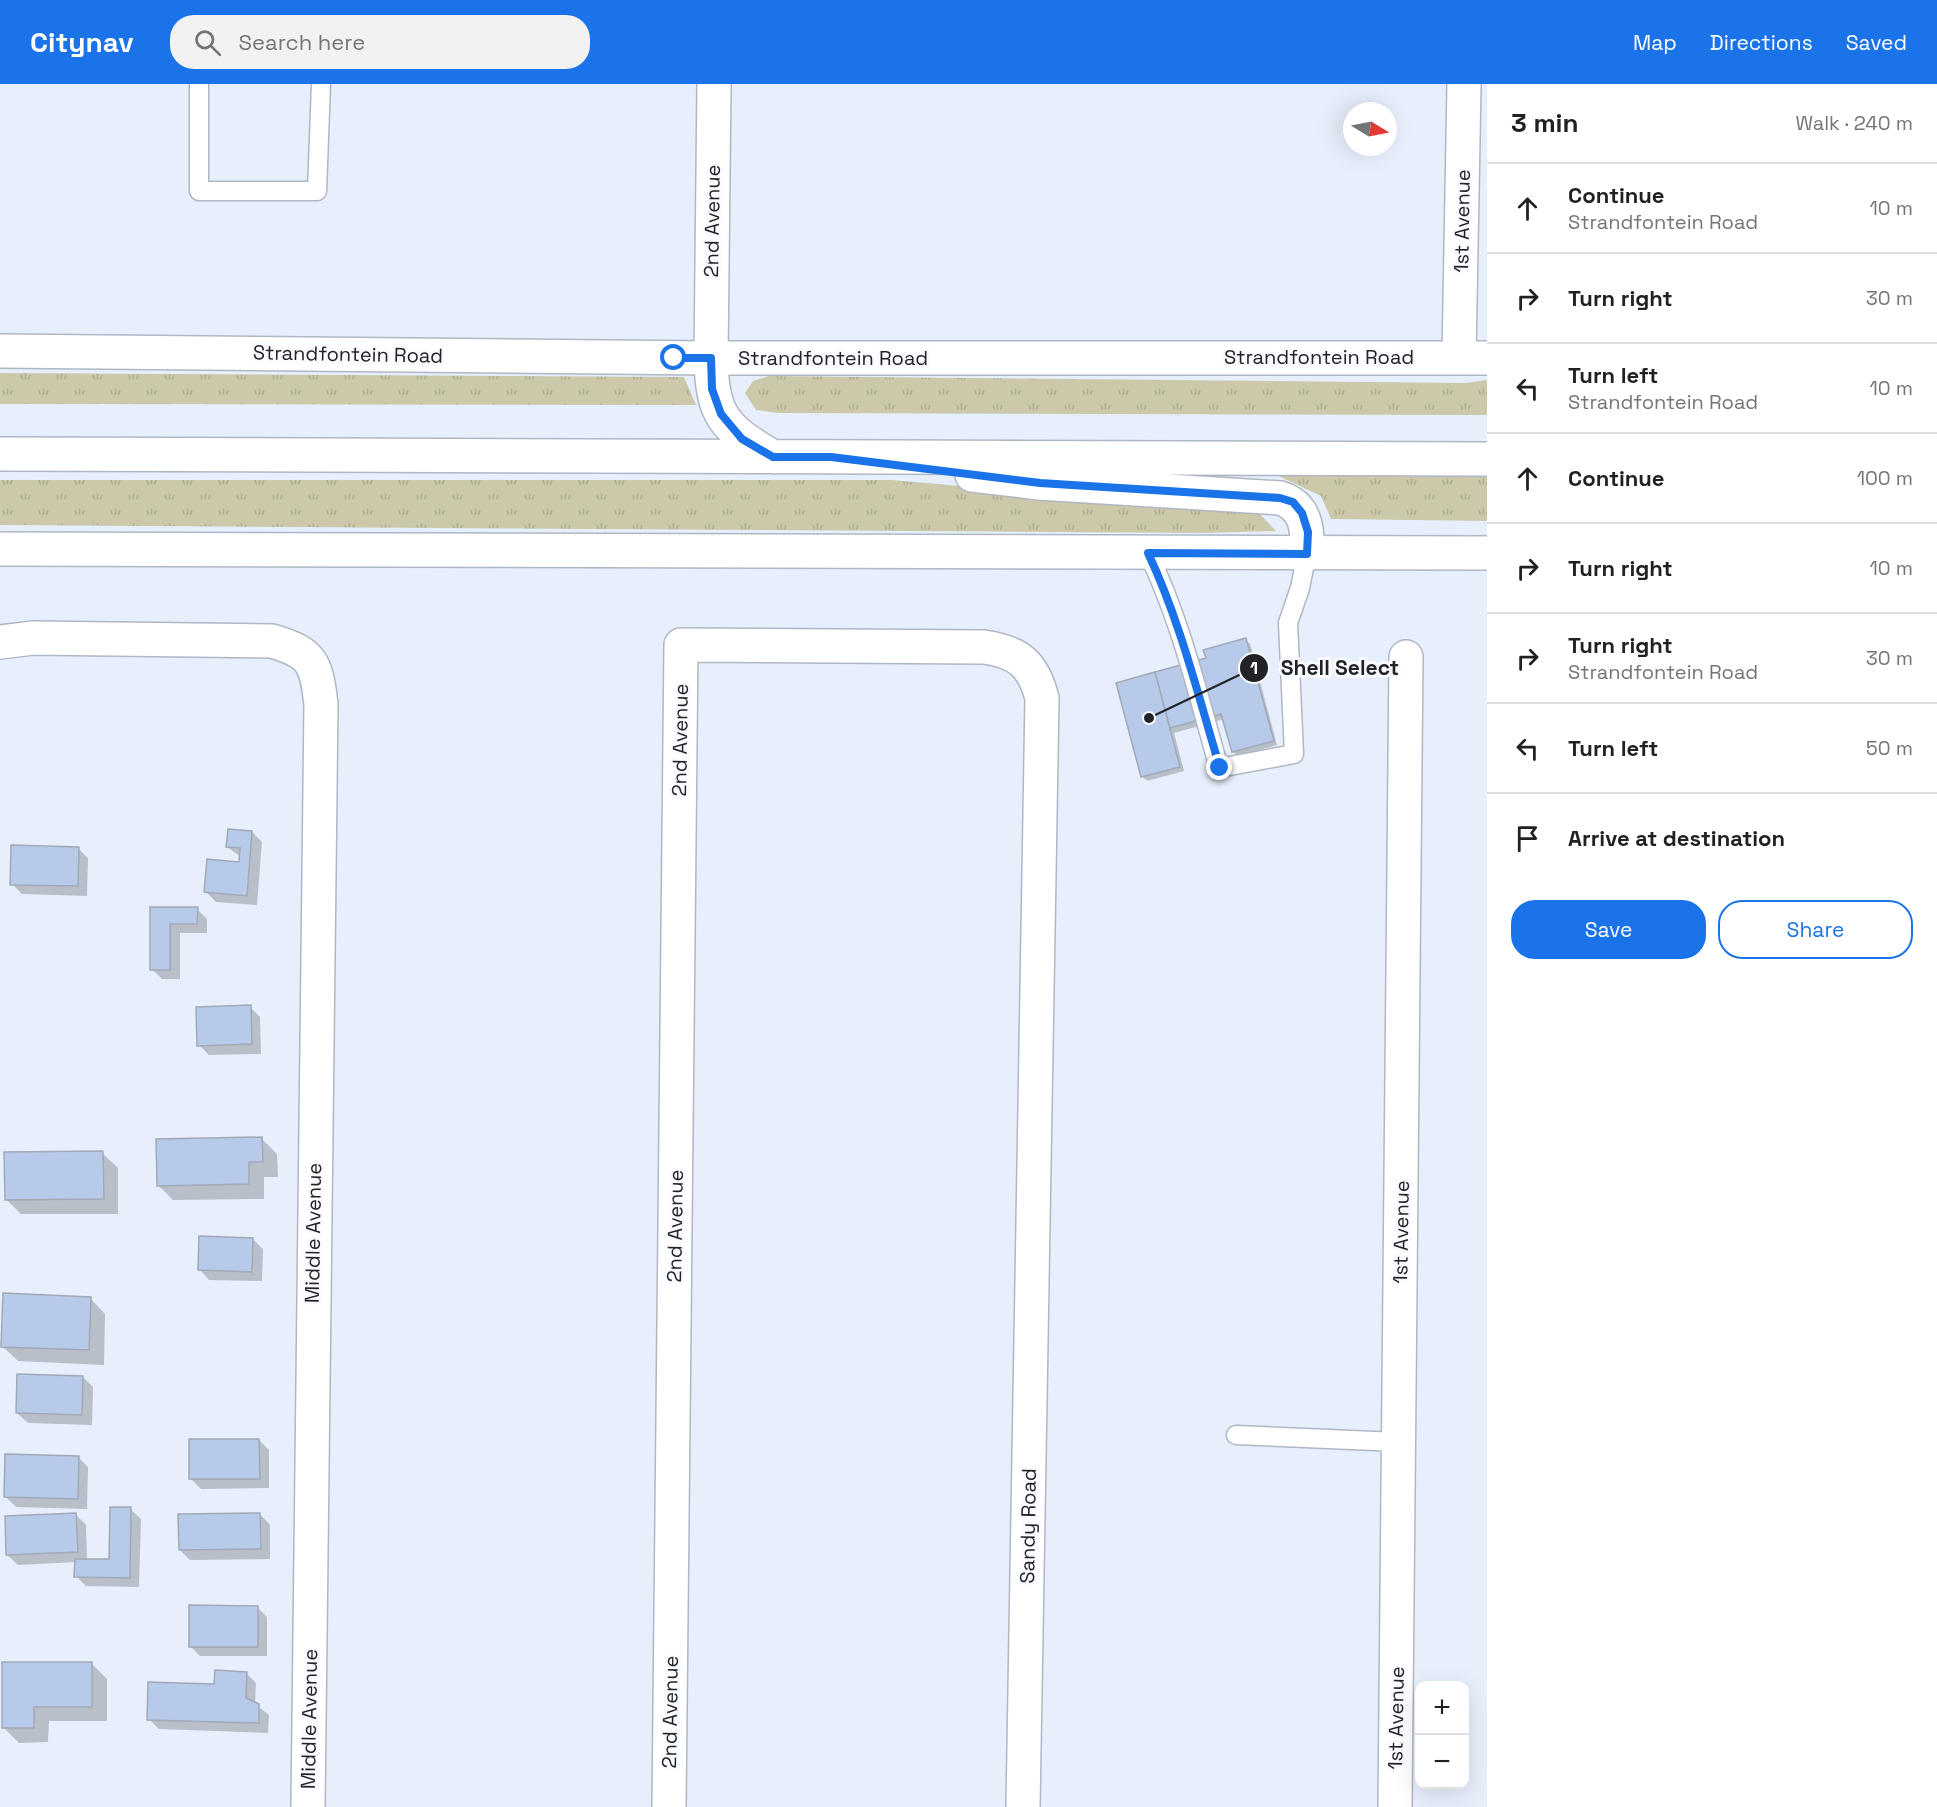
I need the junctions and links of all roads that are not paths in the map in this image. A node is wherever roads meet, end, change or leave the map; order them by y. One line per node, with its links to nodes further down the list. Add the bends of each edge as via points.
1 (200, 84): 2 (lane, via 199,191 317,191)
2 (321, 84)
3 (714, 84): 6 (street, 2nd Avenue)
4 (1464, 84): 7 (street, 1st Avenue)
5 (0, 351): 6 (street, Strandfontein Road)
6 (711, 358): 7 (street, Strandfontein Road); 9 (street, 2nd Avenue, via 712,389 721,414 742,439)
7 (1473, 358)
8 (0, 454): 9 (street)
9 (773, 457): 10 (street)
10 (831, 457): 11 (street); 15 (street, via 1040,483 1280,498 1293,502 1302,513 1308,532)
11 (1487, 459)
12 (0, 549): 13 (street)
13 (1148, 553): 15 (street); 15 (lane, via 1179,628 1220,768 1294,754 1288,624)
14 (1487, 553): 15 (street)
15 (1307, 554)
16 (0, 642): 21 (street, Middle Avenue, via 33,638 273,641 296,648 311,661 318,680 321,704)
17 (681, 645): 22 (street, 2nd Avenue); 23 (street, Sandy Road, via 984,647 1005,650 1020,658 1038,682 1042,698)
18 (1406, 657): 20 (street, 1st Avenue)
19 (1236, 1435): 20 (lane)
20 (1398, 1442): 24 (street, 1st Avenue)
21 (308, 1807)
22 (669, 1807)
23 (1023, 1807)
24 (1395, 1807)

